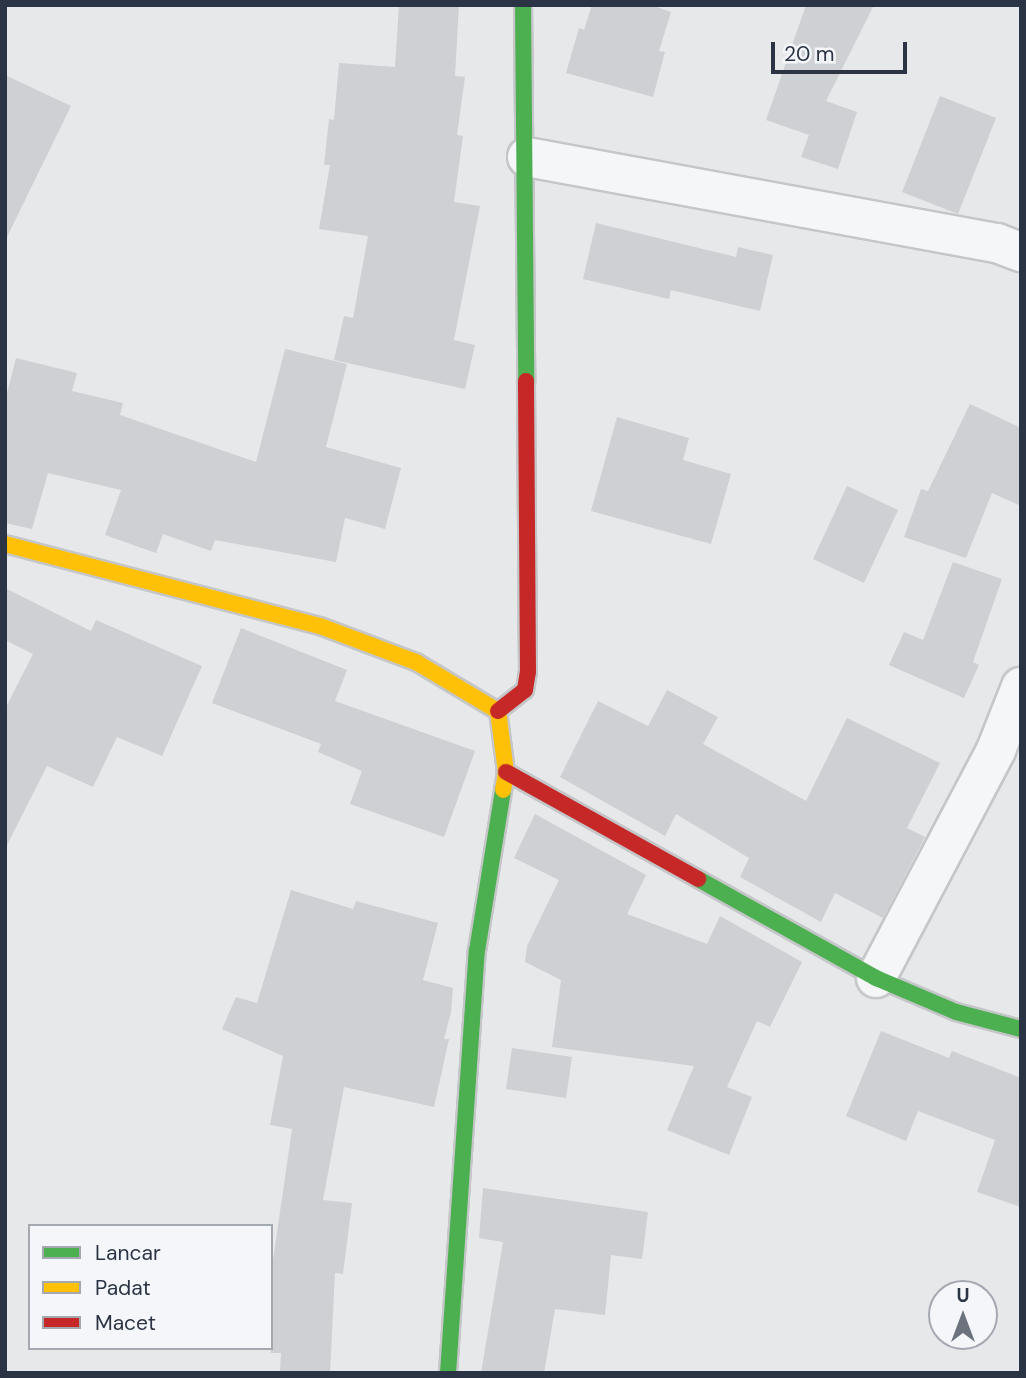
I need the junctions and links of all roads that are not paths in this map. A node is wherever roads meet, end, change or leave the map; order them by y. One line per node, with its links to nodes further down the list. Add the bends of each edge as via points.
1 (523, 5): 2 (street)
2 (527, 157): 3 (street, via 997,243); 6 (street, via 528,672 525,690)
3 (1021, 252)
4 (5, 544): 6 (street, via 320,626 416,662)
5 (1021, 687): 8 (street, via 996,750)
6 (498, 711): 7 (street)
7 (506, 772): 8 (street); 10 (street, via 477,951)
8 (876, 978): 9 (street, via 956,1012)
9 (1021, 1029)
10 (448, 1373)

